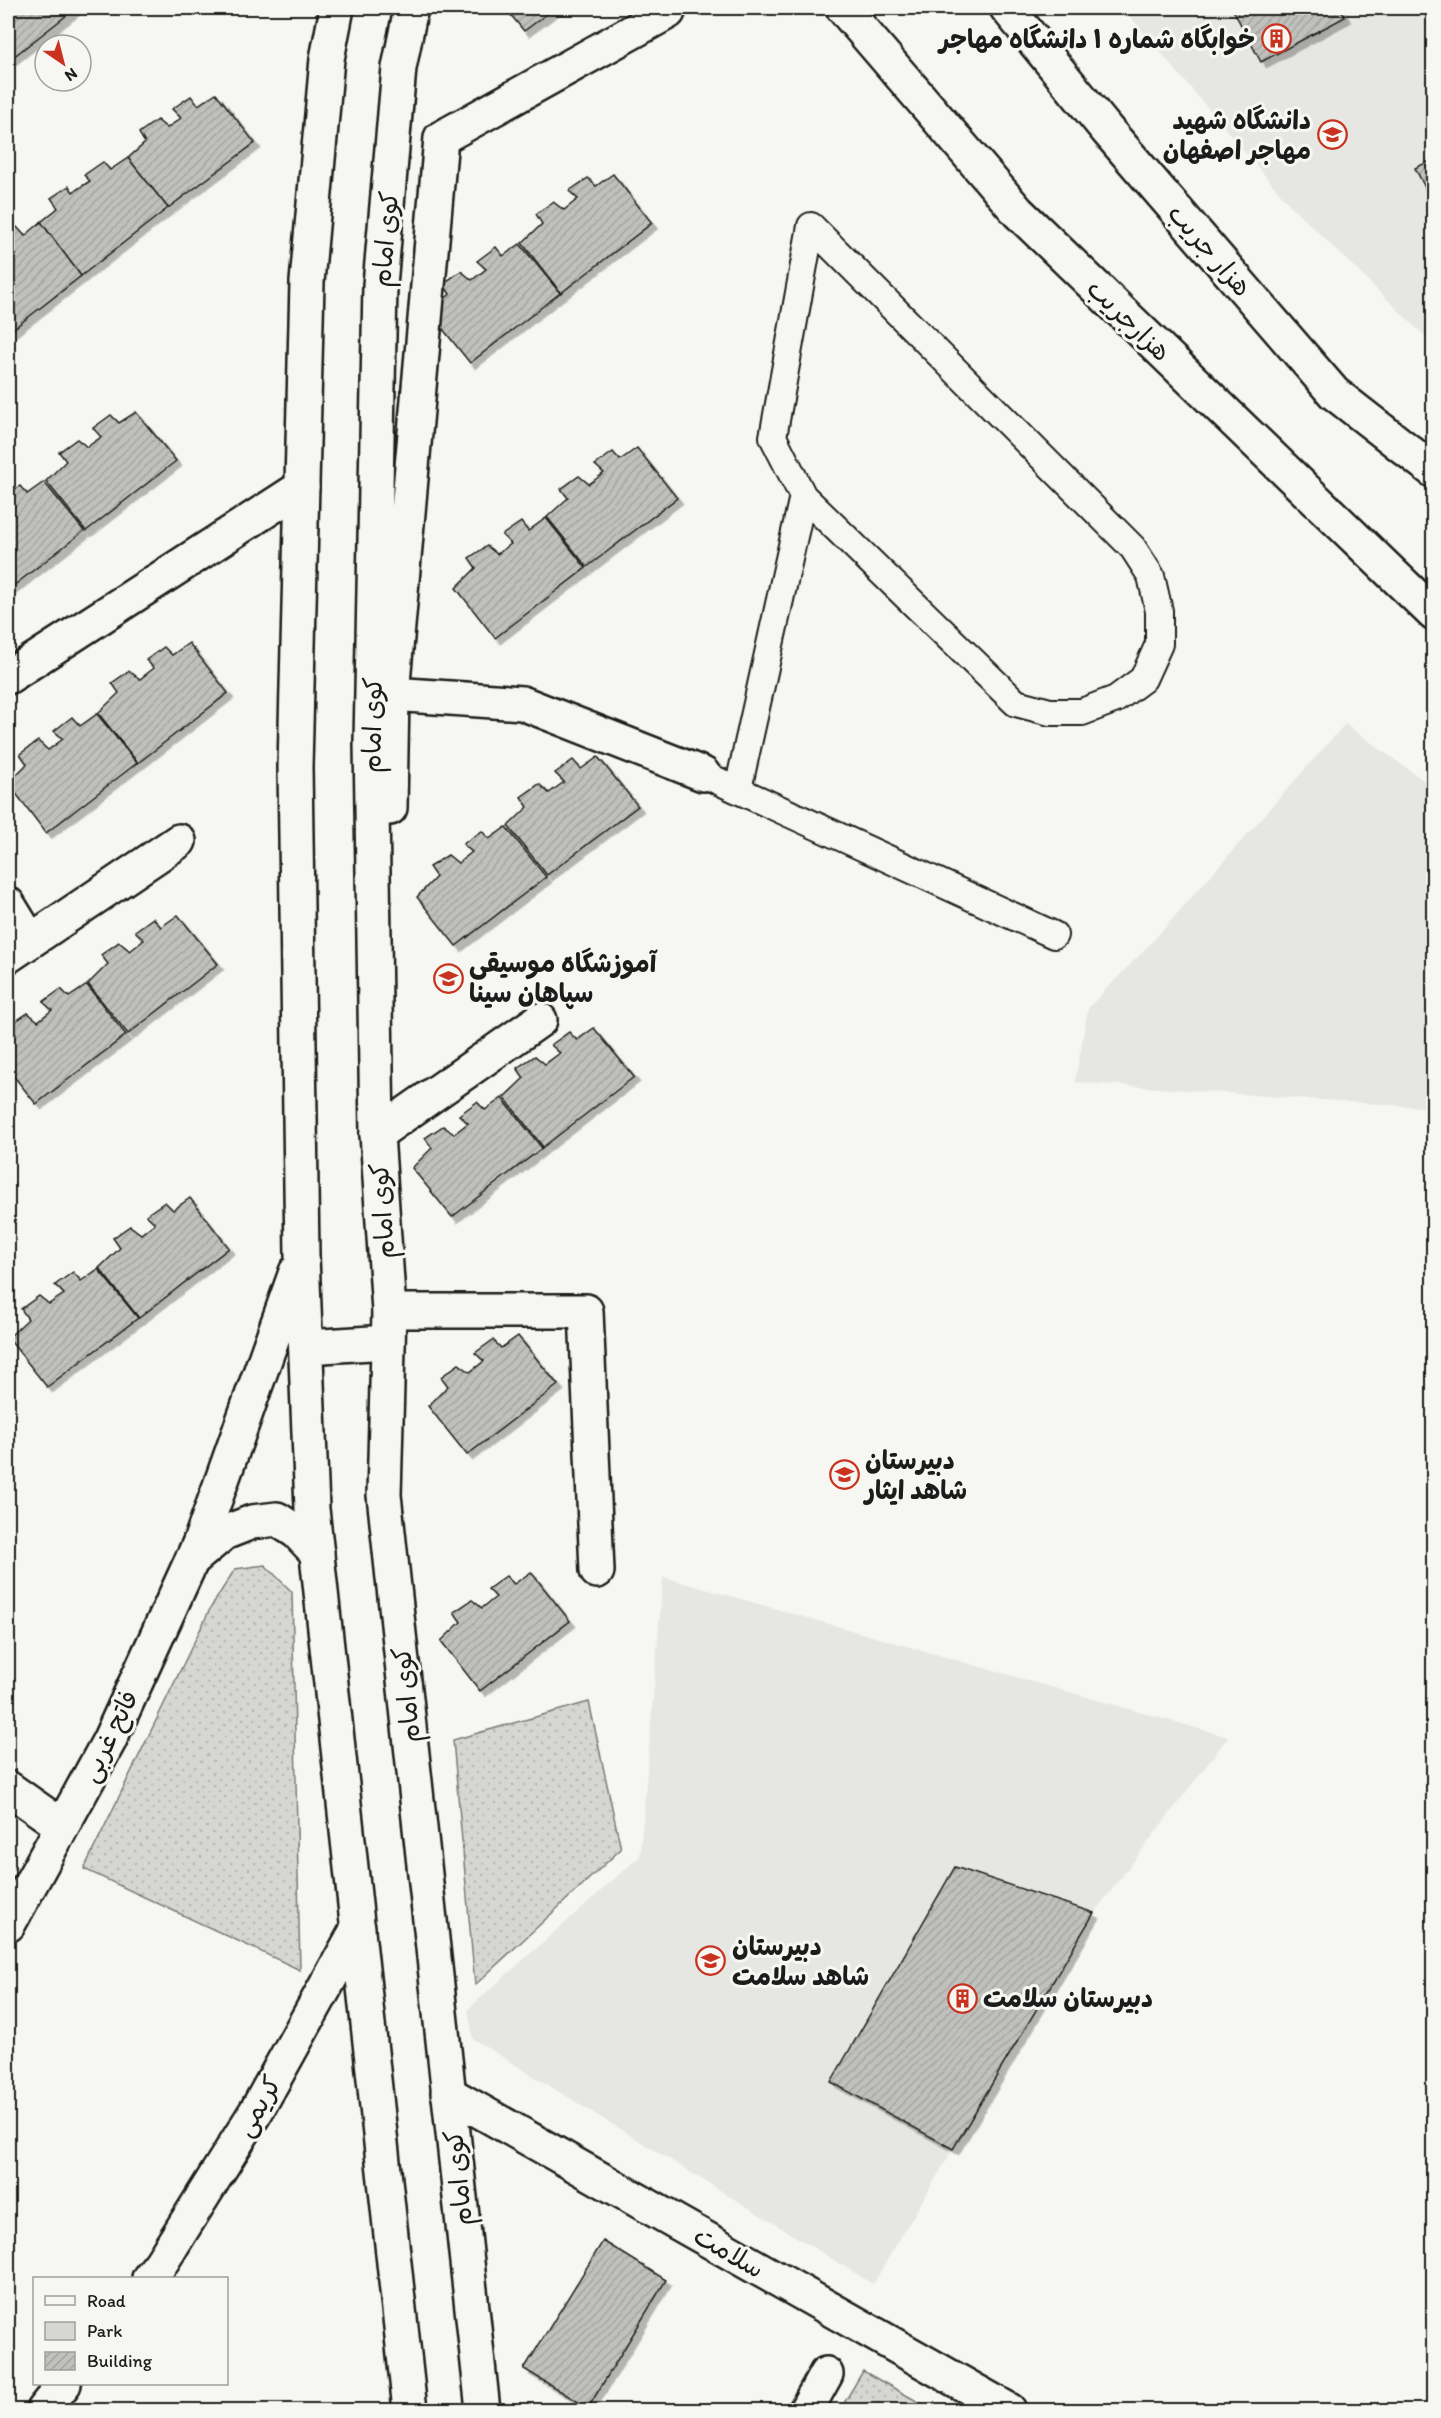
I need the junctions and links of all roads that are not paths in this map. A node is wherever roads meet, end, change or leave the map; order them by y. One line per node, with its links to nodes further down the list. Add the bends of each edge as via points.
1 (337, 8): 7 (street, via 327,58 308,282)
2 (411, 8): 12 (street, کوی امام, via 399,69 380,285)
3 (665, 8): 11 (street, via 668,12 441,138)
4 (843, 8): 9 (street, هزارجریب, via 1018,212)
5 (1007, 8): 6 (street, هزار جریب, via 1334,393)
6 (1434, 471)
7 (302, 487): 10 (street); 22 (street, via 295,767)
8 (803, 496): 8 (lane, via 773,437 811,226 1133,548 1151,576 1160,611 1159,644 1143,679 1116,699 1082,712 1050,712 1016,703); 14 (lane)
9 (1434, 614)
10 (8, 677)
11 (392, 694): 12 (street); 13 (street, via 522,703); 15 (street)
12 (371, 742): 21 (street, کوی امام)
13 (703, 774): 14 (lane)
14 (738, 789): 18 (lane)
15 (390, 808)
16 (179, 841): 19 (street)
17 (8, 904): 19 (street)
18 (1054, 935)
19 (19, 948)
20 (540, 1020): 21 (street)
21 (377, 1134): 23 (street, کوی امام)
22 (302, 1256): 24 (street); 25 (street, فاتح غربی)
23 (389, 1327): 24 (street); 27 (street, via 586,1311); 32 (street, کوی امام, via 384,1495)
24 (306, 1347): 26 (street)
25 (195, 1551): 26 (street, via 252,1522 277,1519 297,1532); 29 (street, فاتح غربی, via 109,1741)
26 (317, 1553): 31 (street)
27 (597, 1570)
28 (8, 1788): 29 (street)
29 (62, 1826): 30 (street, فاتح غربی)
30 (8, 1925)
31 (358, 1928): 33 (street, کریمی, via 258,2108); 37 (street)
32 (448, 2093): 38 (street, کوی امام); 40 (street, سلامت)
33 (150, 2277)
34 (826, 2374): 39 (street)
35 (63, 2385): 36 (street)
36 (43, 2410)
37 (410, 2410)
38 (483, 2410)
39 (806, 2410)
40 (1009, 2410)

